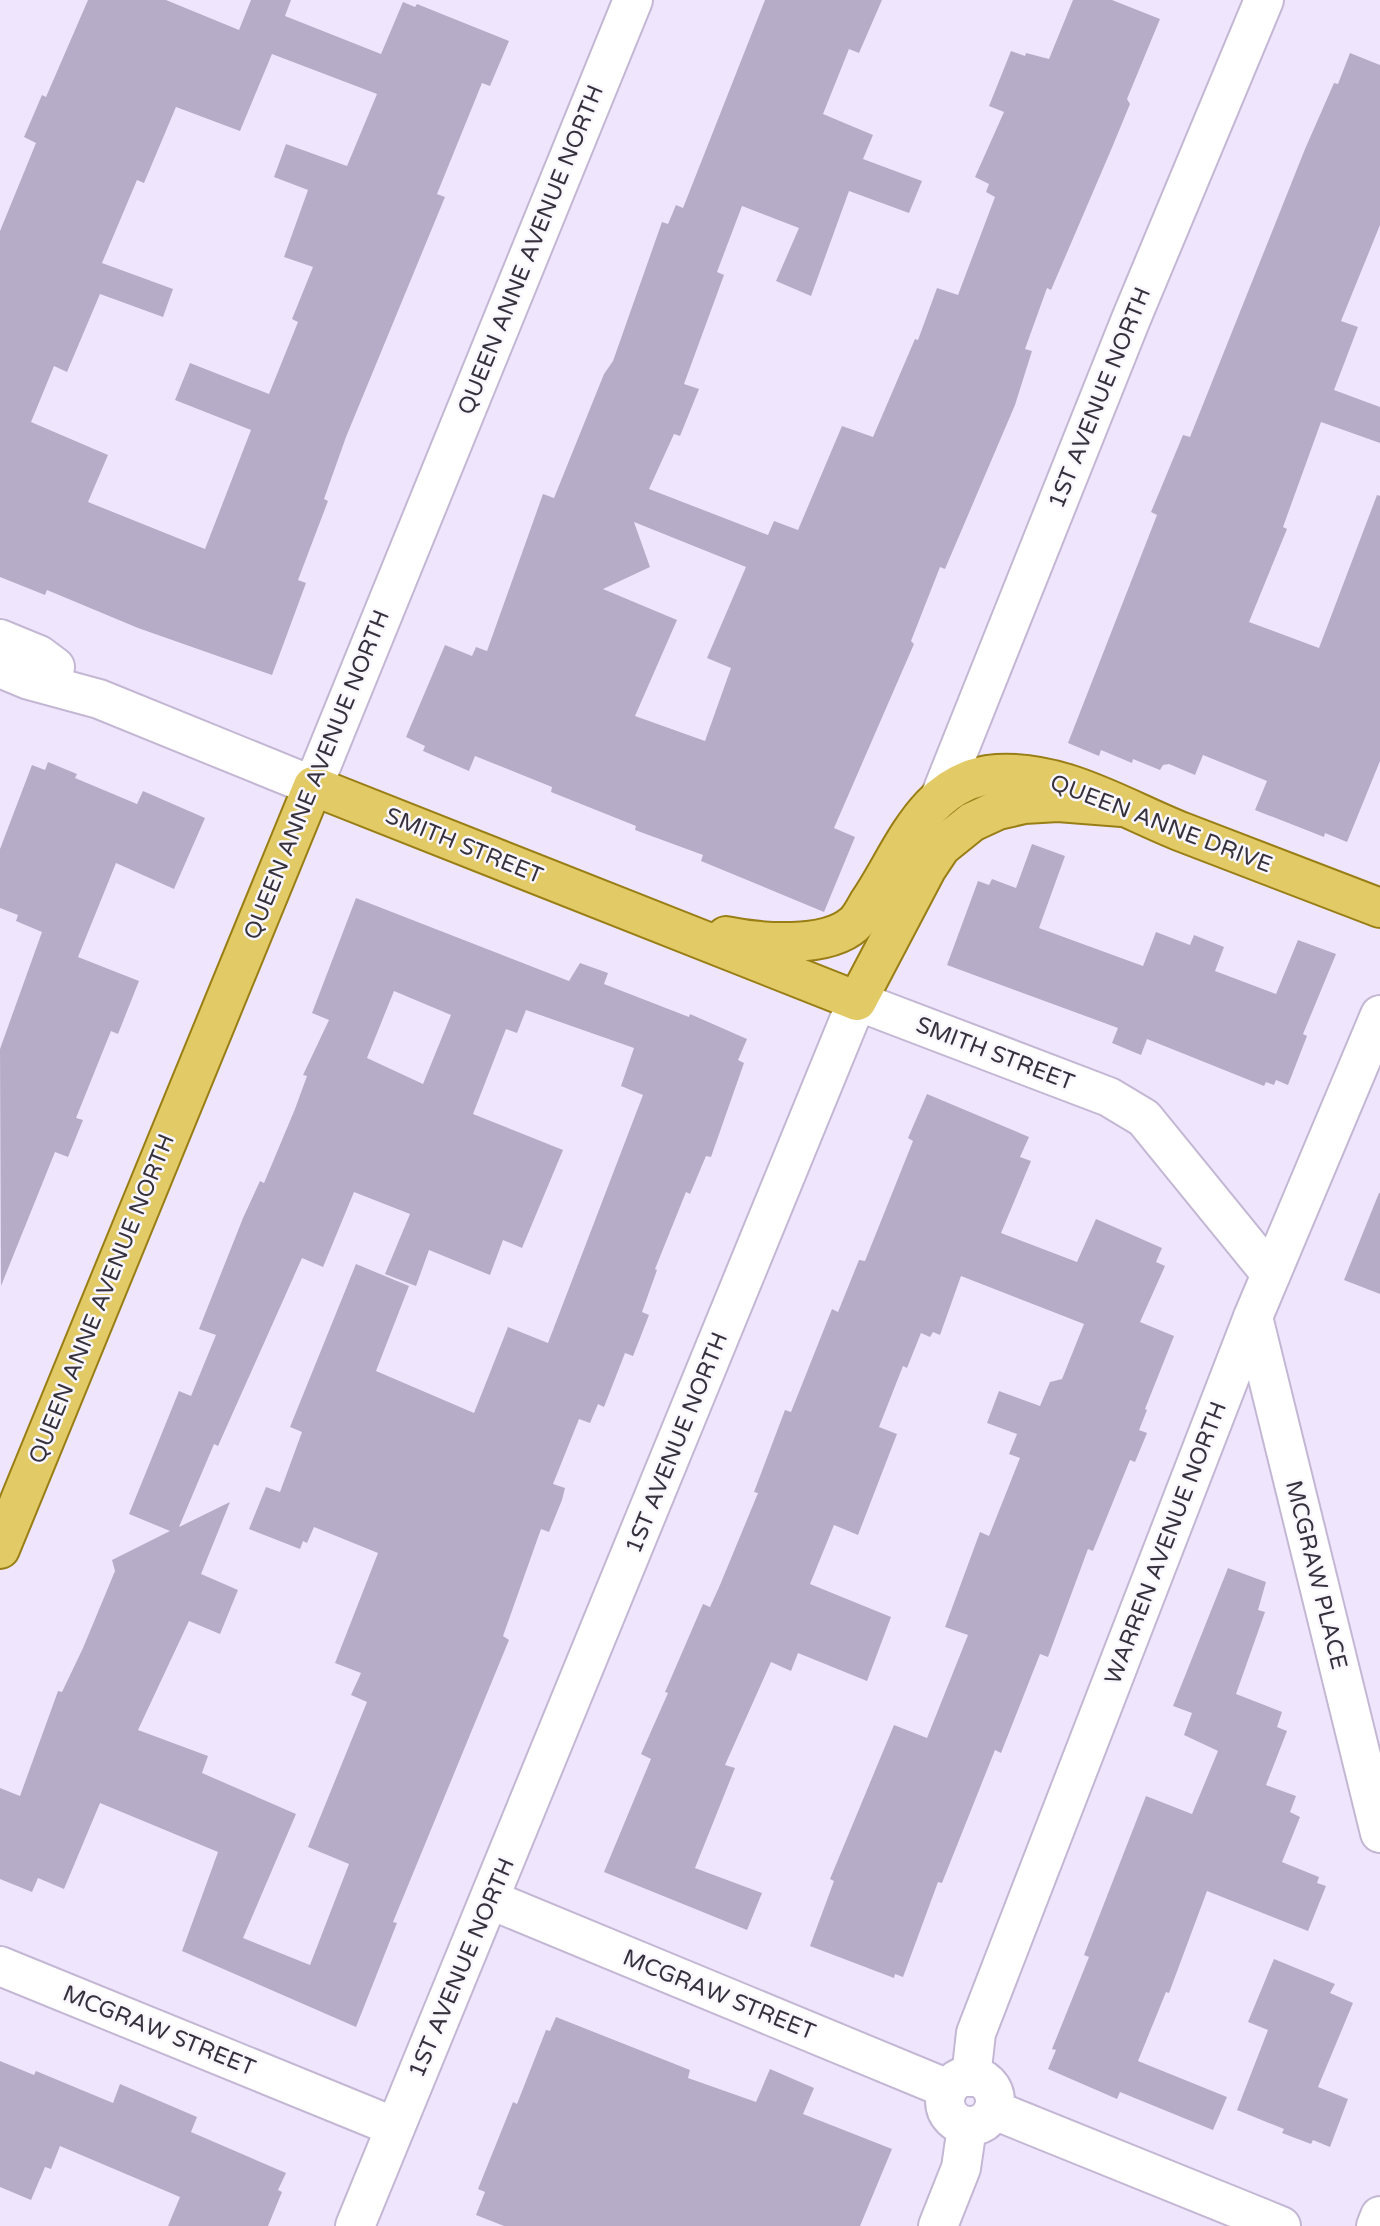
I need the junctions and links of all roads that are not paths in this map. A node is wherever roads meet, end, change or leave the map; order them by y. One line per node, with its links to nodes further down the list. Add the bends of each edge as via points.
1 (633, 0): 6 (street, QUEEN ANNE AVENUE NORTH)
2 (1264, 0): 7 (street, 1ST AVENUE NORTH)
3 (0, 639): 5 (street, via 39,655)
4 (0, 668): 5 (street)
5 (99, 699): 6 (street)
6 (313, 786): 10 (main road, SMITH STREET); 15 (main road, QUEEN ANNE AVENUE NORTH)
7 (940, 797): 8 (main road, QUEEN ANNE DRIVE, via 970,780 1021,775 1058,781); 10 (main road, SMITH STREET, via 912,827 854,924 825,939 779,942)
8 (1122, 807): 9 (main road, QUEEN ANNE DRIVE); 11 (main road, 1ST AVENUE NORTH, via 1024,804 972,822 942,847 927,868)
9 (1380, 908)
10 (655, 923): 11 (main road, SMITH STREET)
11 (857, 1001): 13 (street, SMITH STREET, via 1109,1097 1143,1118); 17 (street, 1ST AVENUE NORTH)
12 (1380, 1015): 13 (street, WARREN AVENUE NORTH)
13 (1271, 1274): 14 (street, WARREN AVENUE NORTH)
14 (1253, 1317): 16 (street, MCGRAW PLACE); 19 (street, WARREN AVENUE NORTH)
15 (0, 1549)
16 (1380, 1833)
17 (491, 1900): 19 (street, MCGRAW STREET); 21 (street, 1ST AVENUE NORTH)
18 (0, 1966): 21 (street, MCGRAW STREET)
19 (960, 2083): 20 (street, WARREN AVENUE NORTH, via 945,2104 948,2113 952,2119)
20 (980, 2118): 24 (street); 25 (street)
21 (396, 2127): 23 (street, 1ST AVENUE NORTH)
22 (1380, 2216): 26 (street)
23 (355, 2226)
24 (938, 2226)
25 (1281, 2226)
26 (1376, 2226)

